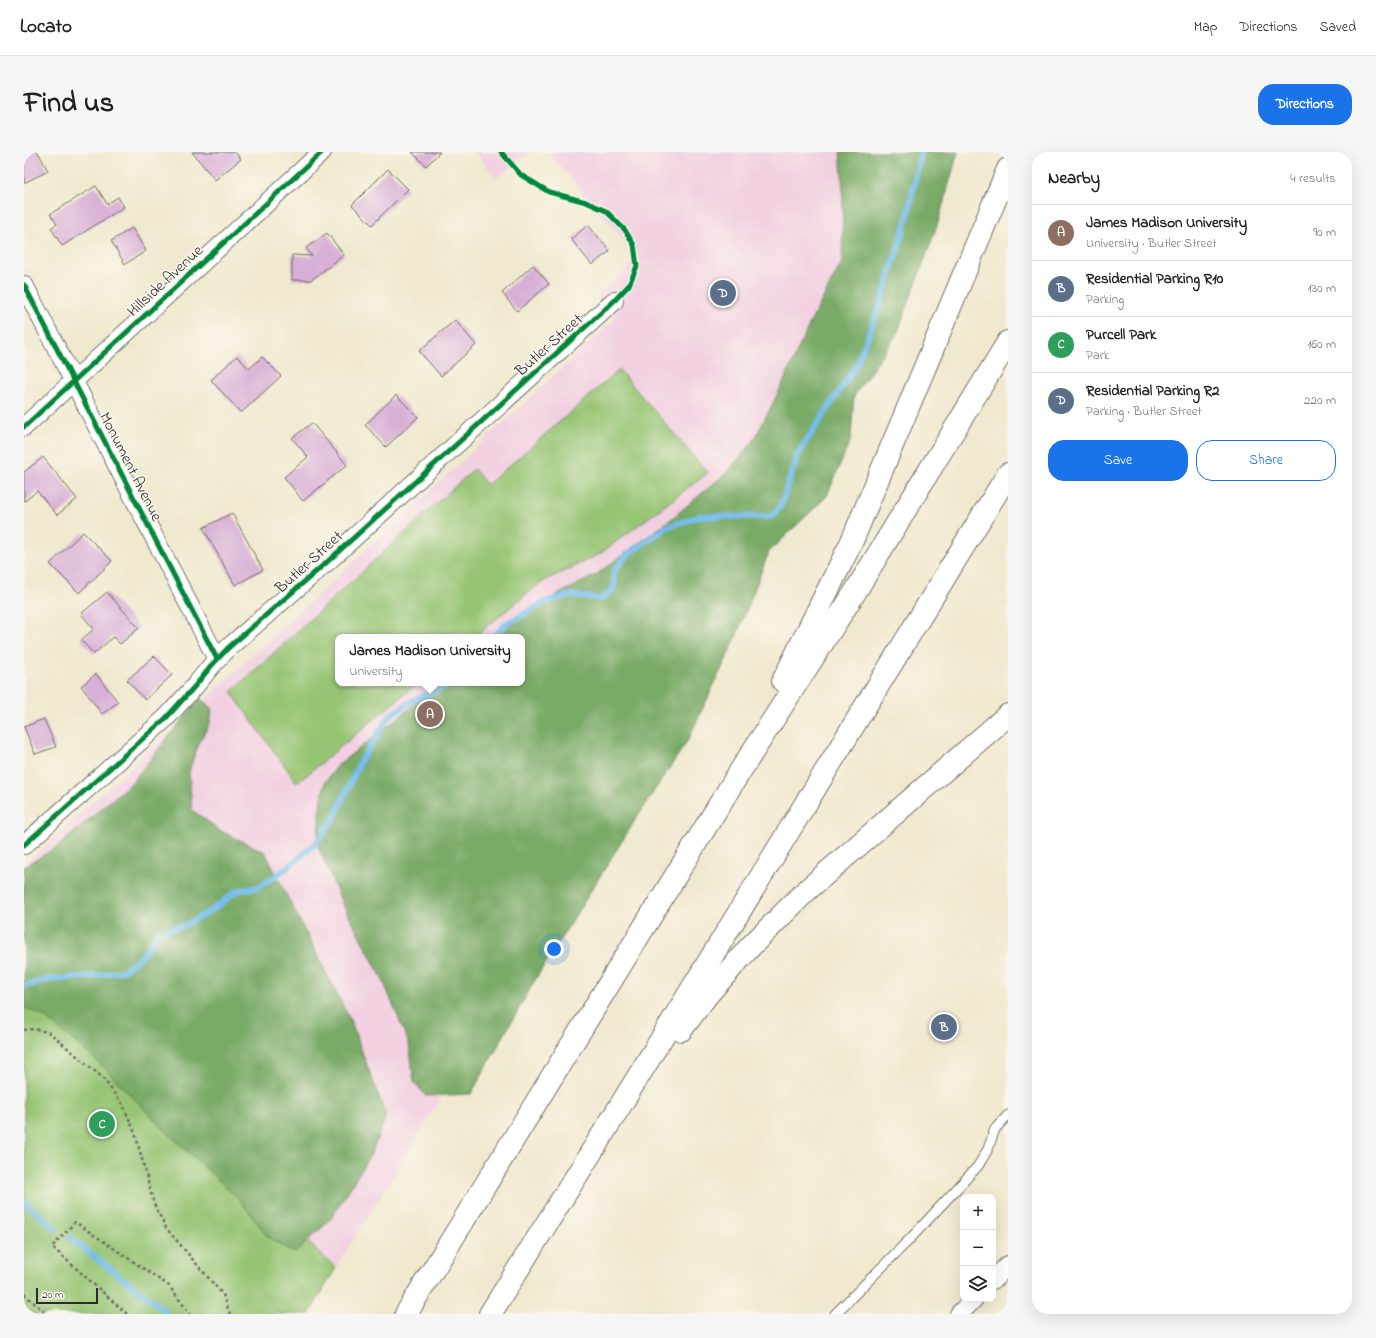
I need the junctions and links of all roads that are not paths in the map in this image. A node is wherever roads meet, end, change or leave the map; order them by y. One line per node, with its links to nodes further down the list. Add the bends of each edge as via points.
1 (322, 152): 6 (street, Hillside Avenue)
2 (1008, 169): 11 (highway, via 852,541)
3 (24, 285): 6 (street, Monument Avenue)
4 (614, 301): 9 (street, Butler Street)
5 (1008, 342): 11 (highway, via 856,590)
6 (74, 382): 7 (street, Hillside Avenue); 9 (street, Monument Avenue)
7 (24, 427)
8 (1008, 474): 14 (highway)
9 (217, 659): 12 (street, Butler Street, via 166,718)
10 (1008, 715): 14 (highway, via 777,919 708,994)
11 (737, 776): 18 (highway)
12 (24, 845)
13 (1008, 1115): 20 (lane, via 995,1129 978,1166 910,1240)
14 (609, 1124): 19 (highway)
15 (1008, 1265): 16 (street)
16 (996, 1277)
17 (971, 1302): 21 (street)
18 (406, 1314)
19 (490, 1314)
20 (835, 1314)
21 (959, 1314)

